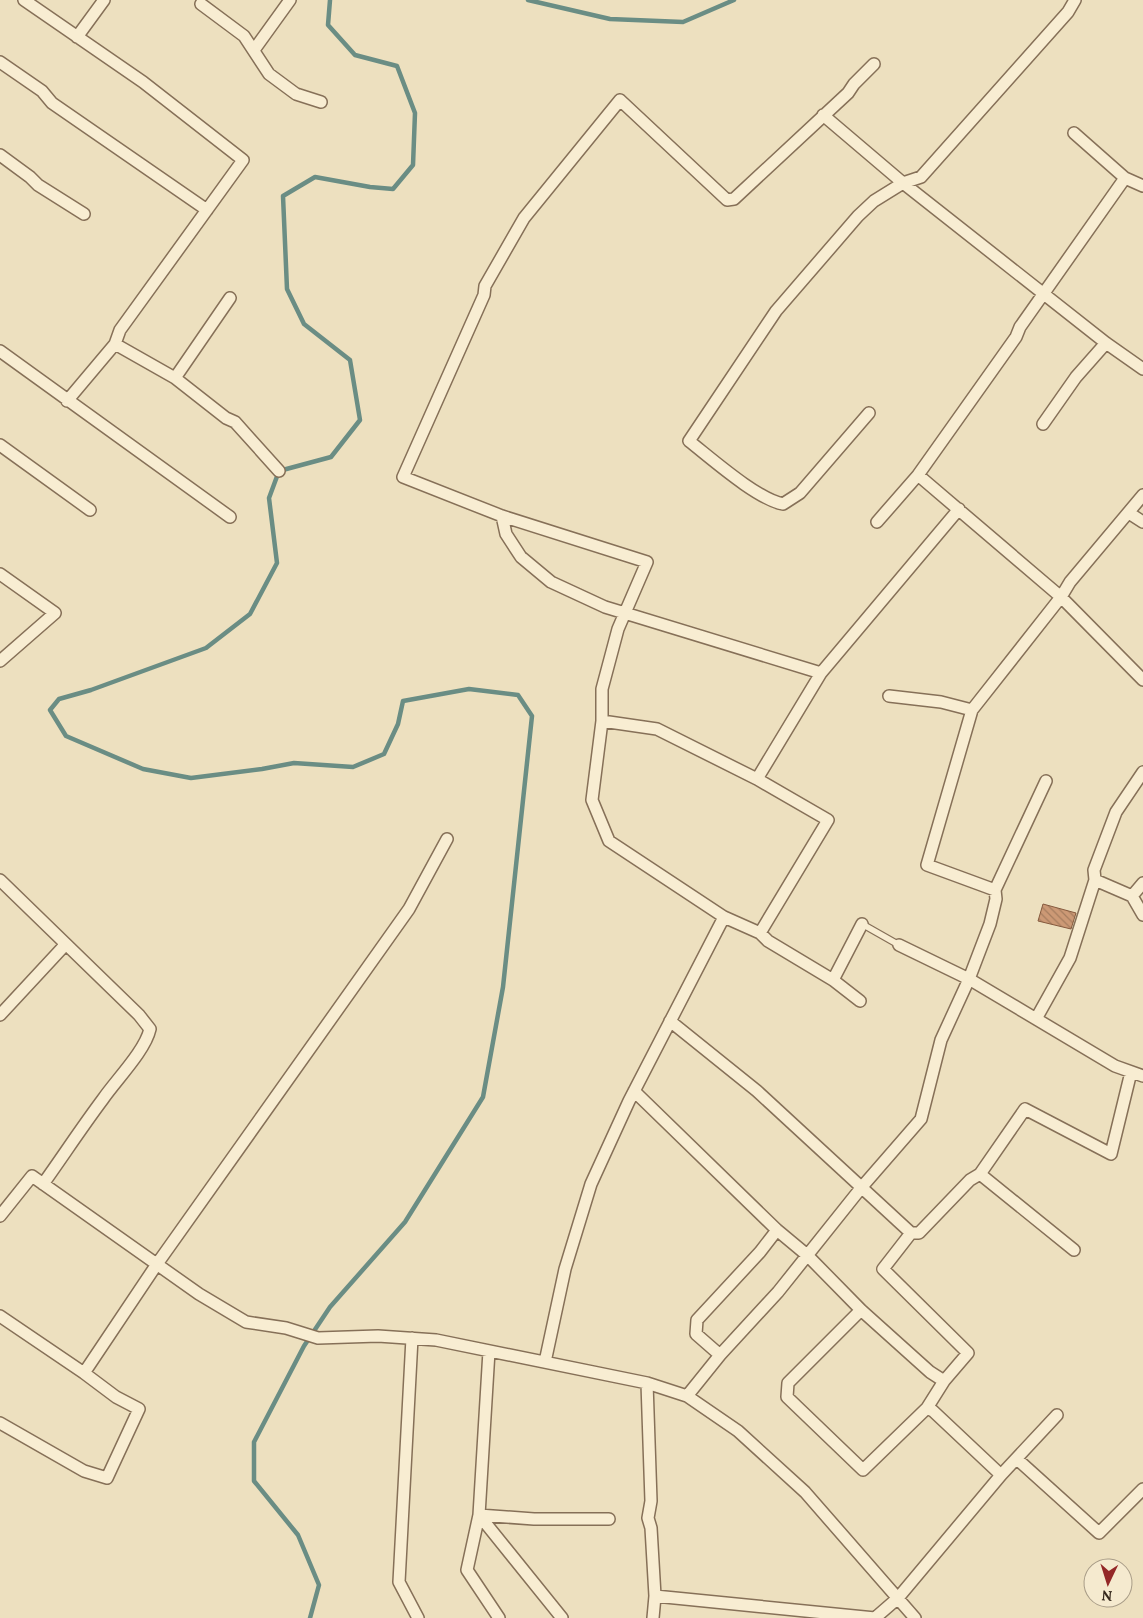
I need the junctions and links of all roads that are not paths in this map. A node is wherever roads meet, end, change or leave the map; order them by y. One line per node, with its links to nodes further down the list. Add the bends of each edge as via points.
1 (24, 0): 6 (street)
2 (104, 0): 6 (street)
3 (290, 0): 7 (street)
4 (1075, 0): 15 (street, via 1068,12 921,177)
5 (201, 4): 7 (street, via 244,36)
6 (77, 37): 17 (street, via 143,82 243,160)
7 (254, 50): 10 (street, via 269,74 296,94)
8 (0, 62): 17 (street, via 42,91 52,103)
9 (874, 64): 11 (street)
10 (321, 102)
11 (824, 115): 15 (street); 36 (street, via 734,199 727,200 620,100 524,218 485,286 484,295 403,477)
12 (1074, 133): 14 (street)
13 (0, 155): 18 (street, via 38,185)
14 (1125, 178): 16 (street); 19 (street)
15 (903, 183): 19 (street); 27 (street, via 874,201 858,216 776,312 689,441 758,493 774,503 783,504 800,493)
16 (1143, 186)
17 (208, 210): 22 (street, via 120,330)
18 (84, 214)
19 (1044, 294): 21 (street); 31 (street)
20 (230, 298): 25 (street)
21 (1106, 343): 24 (street); 28 (street)
22 (115, 344): 25 (street); 26 (street)
23 (0, 352): 26 (street)
24 (1143, 369)
25 (175, 378): 30 (street, via 235,422)
26 (67, 401): 37 (street)
27 (869, 413)
28 (1042, 424)
29 (0, 445): 34 (street)
30 (279, 471)
31 (918, 475): 33 (street); 38 (street)
32 (1143, 495): 35 (street)
33 (959, 509): 41 (street); 44 (street)
34 (90, 510)
35 (1129, 512): 39 (street); 41 (street)
36 (502, 516): 42 (street, via 506,534 521,557 551,582); 42 (street, via 647,562)
37 (230, 517)
38 (877, 522)
39 (1143, 522)
40 (0, 574): 43 (street, via 55,612)
41 (1061, 597): 45 (street); 47 (street)
42 (626, 613): 44 (street); 48 (street, via 618,629 602,689)
43 (0, 661)
44 (820, 673): 50 (street)
45 (1143, 680)
46 (889, 696): 47 (street, via 941,702)
47 (972, 710): 56 (street, via 927,865)
48 (602, 721): 50 (street, via 657,729); 59 (street, via 592,800 608,840)
49 (1143, 772): 54 (street, via 1116,812 1094,870)
50 (757, 779): 61 (street, via 828,820)
51 (1046, 781): 56 (street)
52 (447, 839): 81 (street, via 409,909)
53 (0, 880): 62 (street)
54 (1095, 880): 57 (street); 68 (street, via 1070,958)
55 (1143, 883): 57 (street)
56 (995, 890): 65 (street, via 990,924)
57 (1132, 896): 58 (street)
58 (1143, 915)
59 (724, 917): 61 (street); 69 (street)
60 (862, 924): 63 (lane); 64 (street)
61 (760, 933): 64 (street)
62 (65, 945): 67 (street); 74 (street, via 139,1014 150,1029 141,1048)
63 (899, 945): 65 (street)
64 (833, 980): 66 (street)
65 (969, 980): 68 (street); 75 (street, via 942,1040 921,1119)
66 (860, 1000)
67 (2, 1009)
68 (1036, 1019): 70 (street)
69 (670, 1021): 72 (street); 75 (street, via 757,1091)
70 (1131, 1072): 71 (street); 73 (street, via 1111,1154 1025,1109)
71 (1143, 1076)
72 (634, 1091): 77 (street); 87 (street, via 591,1184 564,1269)
73 (980, 1174): 78 (street, via 970,1180 919,1233); 79 (street)
74 (43, 1184): 76 (street, via 32,1176); 81 (street)
75 (861, 1188): 78 (street); 80 (street)
76 (0, 1216)
77 (777, 1230): 80 (street); 86 (street, via 697,1320 696,1334)
78 (912, 1233): 89 (street, via 883,1269 968,1353)
79 (1074, 1250)
80 (807, 1255): 82 (street); 86 (street)
81 (157, 1264): 84 (street, via 246,1322 286,1328 318,1338); 88 (street)
82 (861, 1310): 89 (street); 92 (street, via 788,1383 788,1397 863,1470)
83 (0, 1316): 88 (street)
84 (412, 1338): 85 (street); 102 (street, via 399,1582)
85 (489, 1351): 87 (street); 98 (street)
86 (720, 1355): 91 (street)
87 (545, 1362): 90 (street)
88 (84, 1373): 94 (street, via 116,1397 139,1409 106,1478 84,1471)
89 (944, 1381): 92 (street)
90 (646, 1383): 91 (street); 100 (street, via 651,1501 648,1518 652,1528)
91 (687, 1396): 101 (street, via 738,1431 805,1492)
92 (927, 1408): 96 (street)
93 (1057, 1415): 95 (street)
94 (0, 1423)
95 (1017, 1459): 96 (street); 97 (street, via 1098,1533)
96 (1001, 1475): 101 (street)
97 (1143, 1490)
98 (479, 1515): 99 (street, via 534,1519); 103 (street, via 467,1570); 104 (street)
99 (609, 1518)
100 (655, 1596): 101 (street, via 875,1618); 105 (street)
101 (898, 1598): 106 (street)
102 (418, 1618)
103 (499, 1618)
104 (562, 1618)
105 (653, 1618)
106 (915, 1618)

